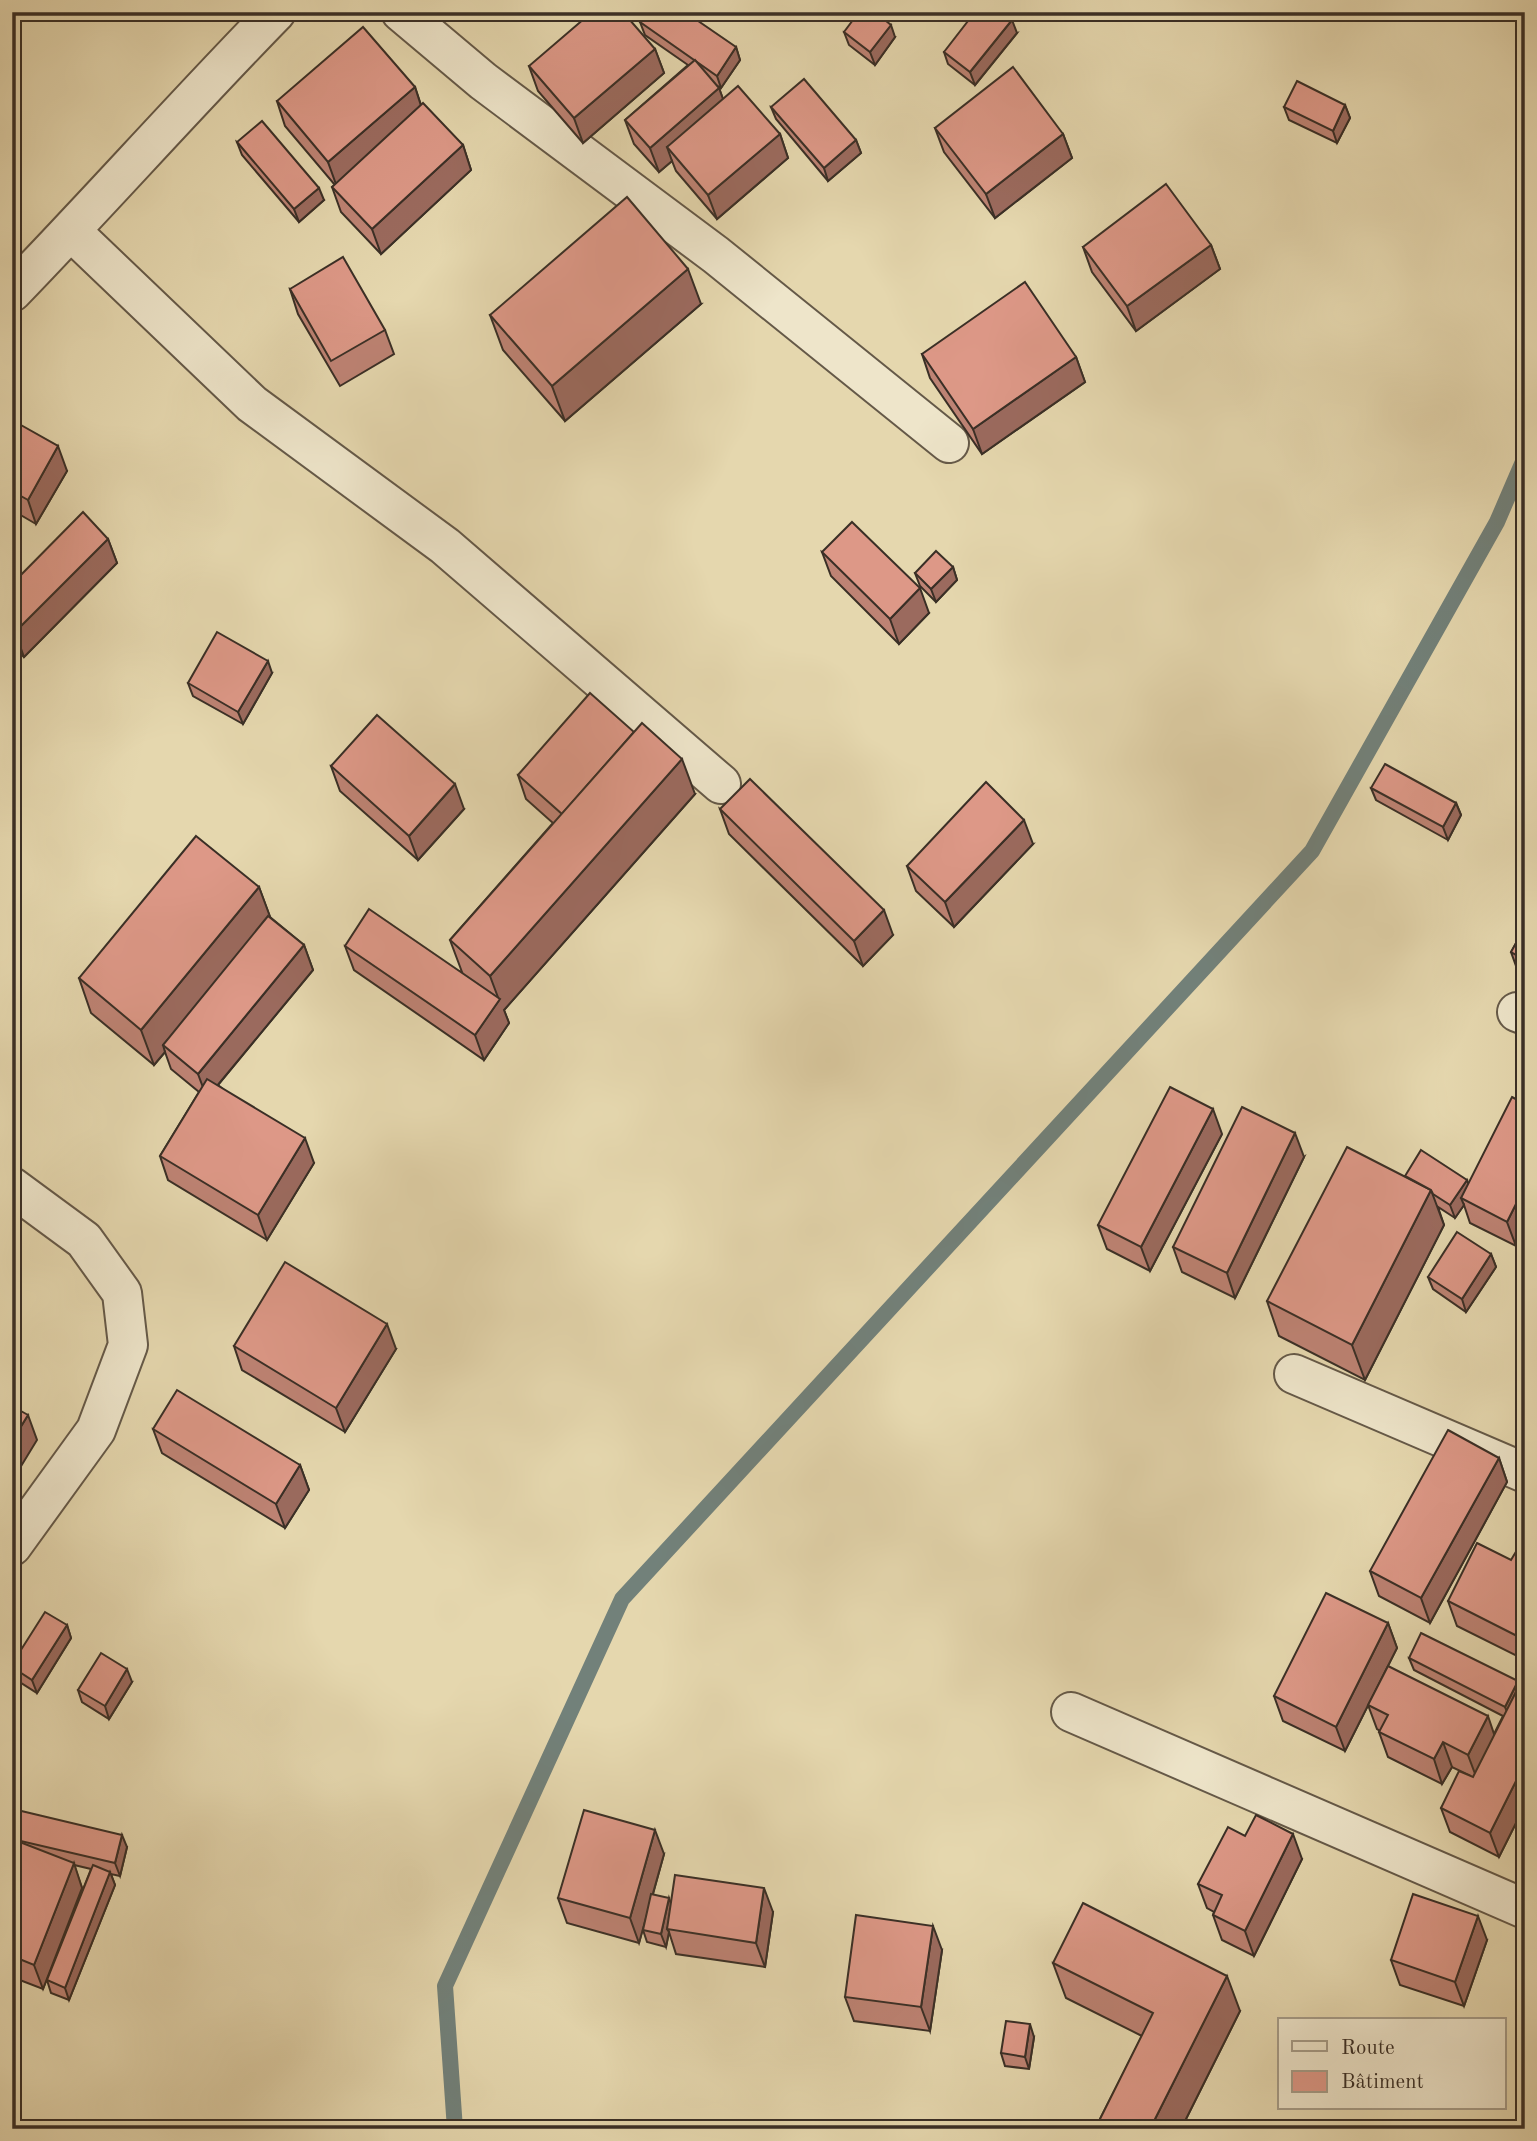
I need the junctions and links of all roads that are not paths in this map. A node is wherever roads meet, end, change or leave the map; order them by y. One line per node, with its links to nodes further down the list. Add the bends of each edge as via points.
1 (276, 12): 3 (street)
2 (401, 12): 5 (street, via 483,81 716,255)
3 (71, 231): 4 (street); 6 (street, via 252,404 445,546)
4 (12, 292)
5 (949, 443)
6 (721, 784)
7 (12, 1187): 10 (street, via 84,1240 122,1293 128,1345 96,1430)
8 (1294, 1374): 9 (street)
9 (1525, 1473)
10 (12, 1546)
11 (1071, 1712): 12 (street)
12 (1525, 1909)

